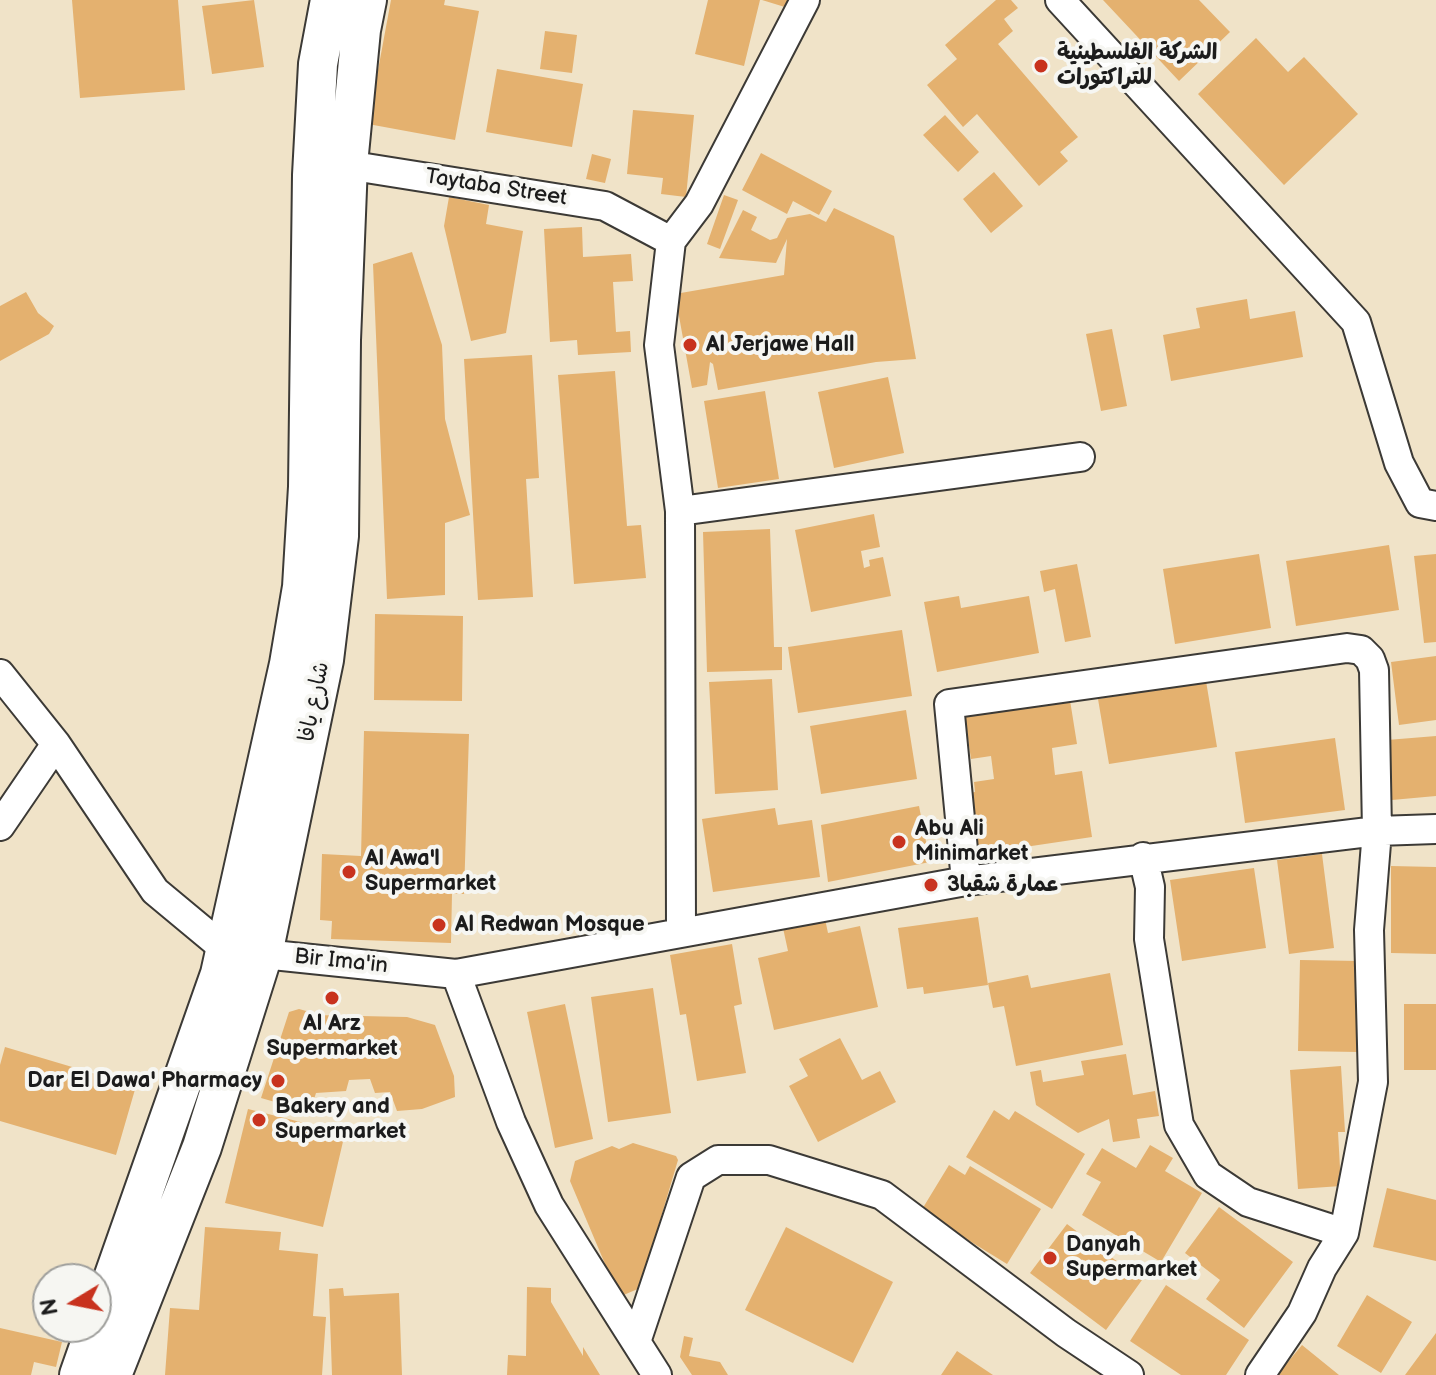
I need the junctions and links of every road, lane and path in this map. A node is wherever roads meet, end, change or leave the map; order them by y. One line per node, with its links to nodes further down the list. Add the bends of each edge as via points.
1 (330, 0): 5 (main road, شارع يافا, via 318,64)
2 (367, 0): 5 (main road, شارع يافا)
3 (805, 0): 6 (street, via 699,204)
4 (1060, 0): 8 (street, via 1356,322 1399,463 1420,503)
5 (330, 162): 6 (street, Taytaba Street, via 605,206); 18 (main road, شارع يافا, via 302,587); 19 (main road, شارع يافا, via 341,340 339,536 324,660)
6 (671, 241): 9 (street, via 659,345)
7 (1080, 457): 9 (street)
8 (1436, 506)
9 (680, 511): 17 (street)
10 (0, 674): 11 (street)
11 (56, 744): 12 (street); 18 (street, via 155,891)
12 (0, 826)
13 (1436, 829): 14 (street, Bir Ima'in)
14 (1377, 831): 15 (street, Bir Ima'in); 16 (street, via 1374,670 1361,650 1347,648 949,704); 21 (street, via 1369,930 1373,1082)
15 (1143, 857): 16 (street, Bir Ima'in); 21 (street, via 1150,887 1149,939 1179,1125 1208,1175 1248,1202)
16 (966, 881): 17 (street, Bir Ima'in)
17 (681, 931): 20 (street, Bir Ima'in)
18 (226, 950): 19 (street, Bir Ima'in); 23 (main road, شارع يافا)
19 (263, 954): 20 (street, Bir Ima'in); 24 (main road, شارع يافا, via 202,1147)
20 (456, 974): 22 (street, via 511,1122 549,1205)
21 (1344, 1233): 27 (street, via 1302,1313)
22 (636, 1342): 25 (street); 26 (street, via 691,1177 718,1160 769,1160 882,1195)
23 (79, 1375)
24 (112, 1375)
25 (657, 1375)
26 (1129, 1375)
27 (1260, 1375)

